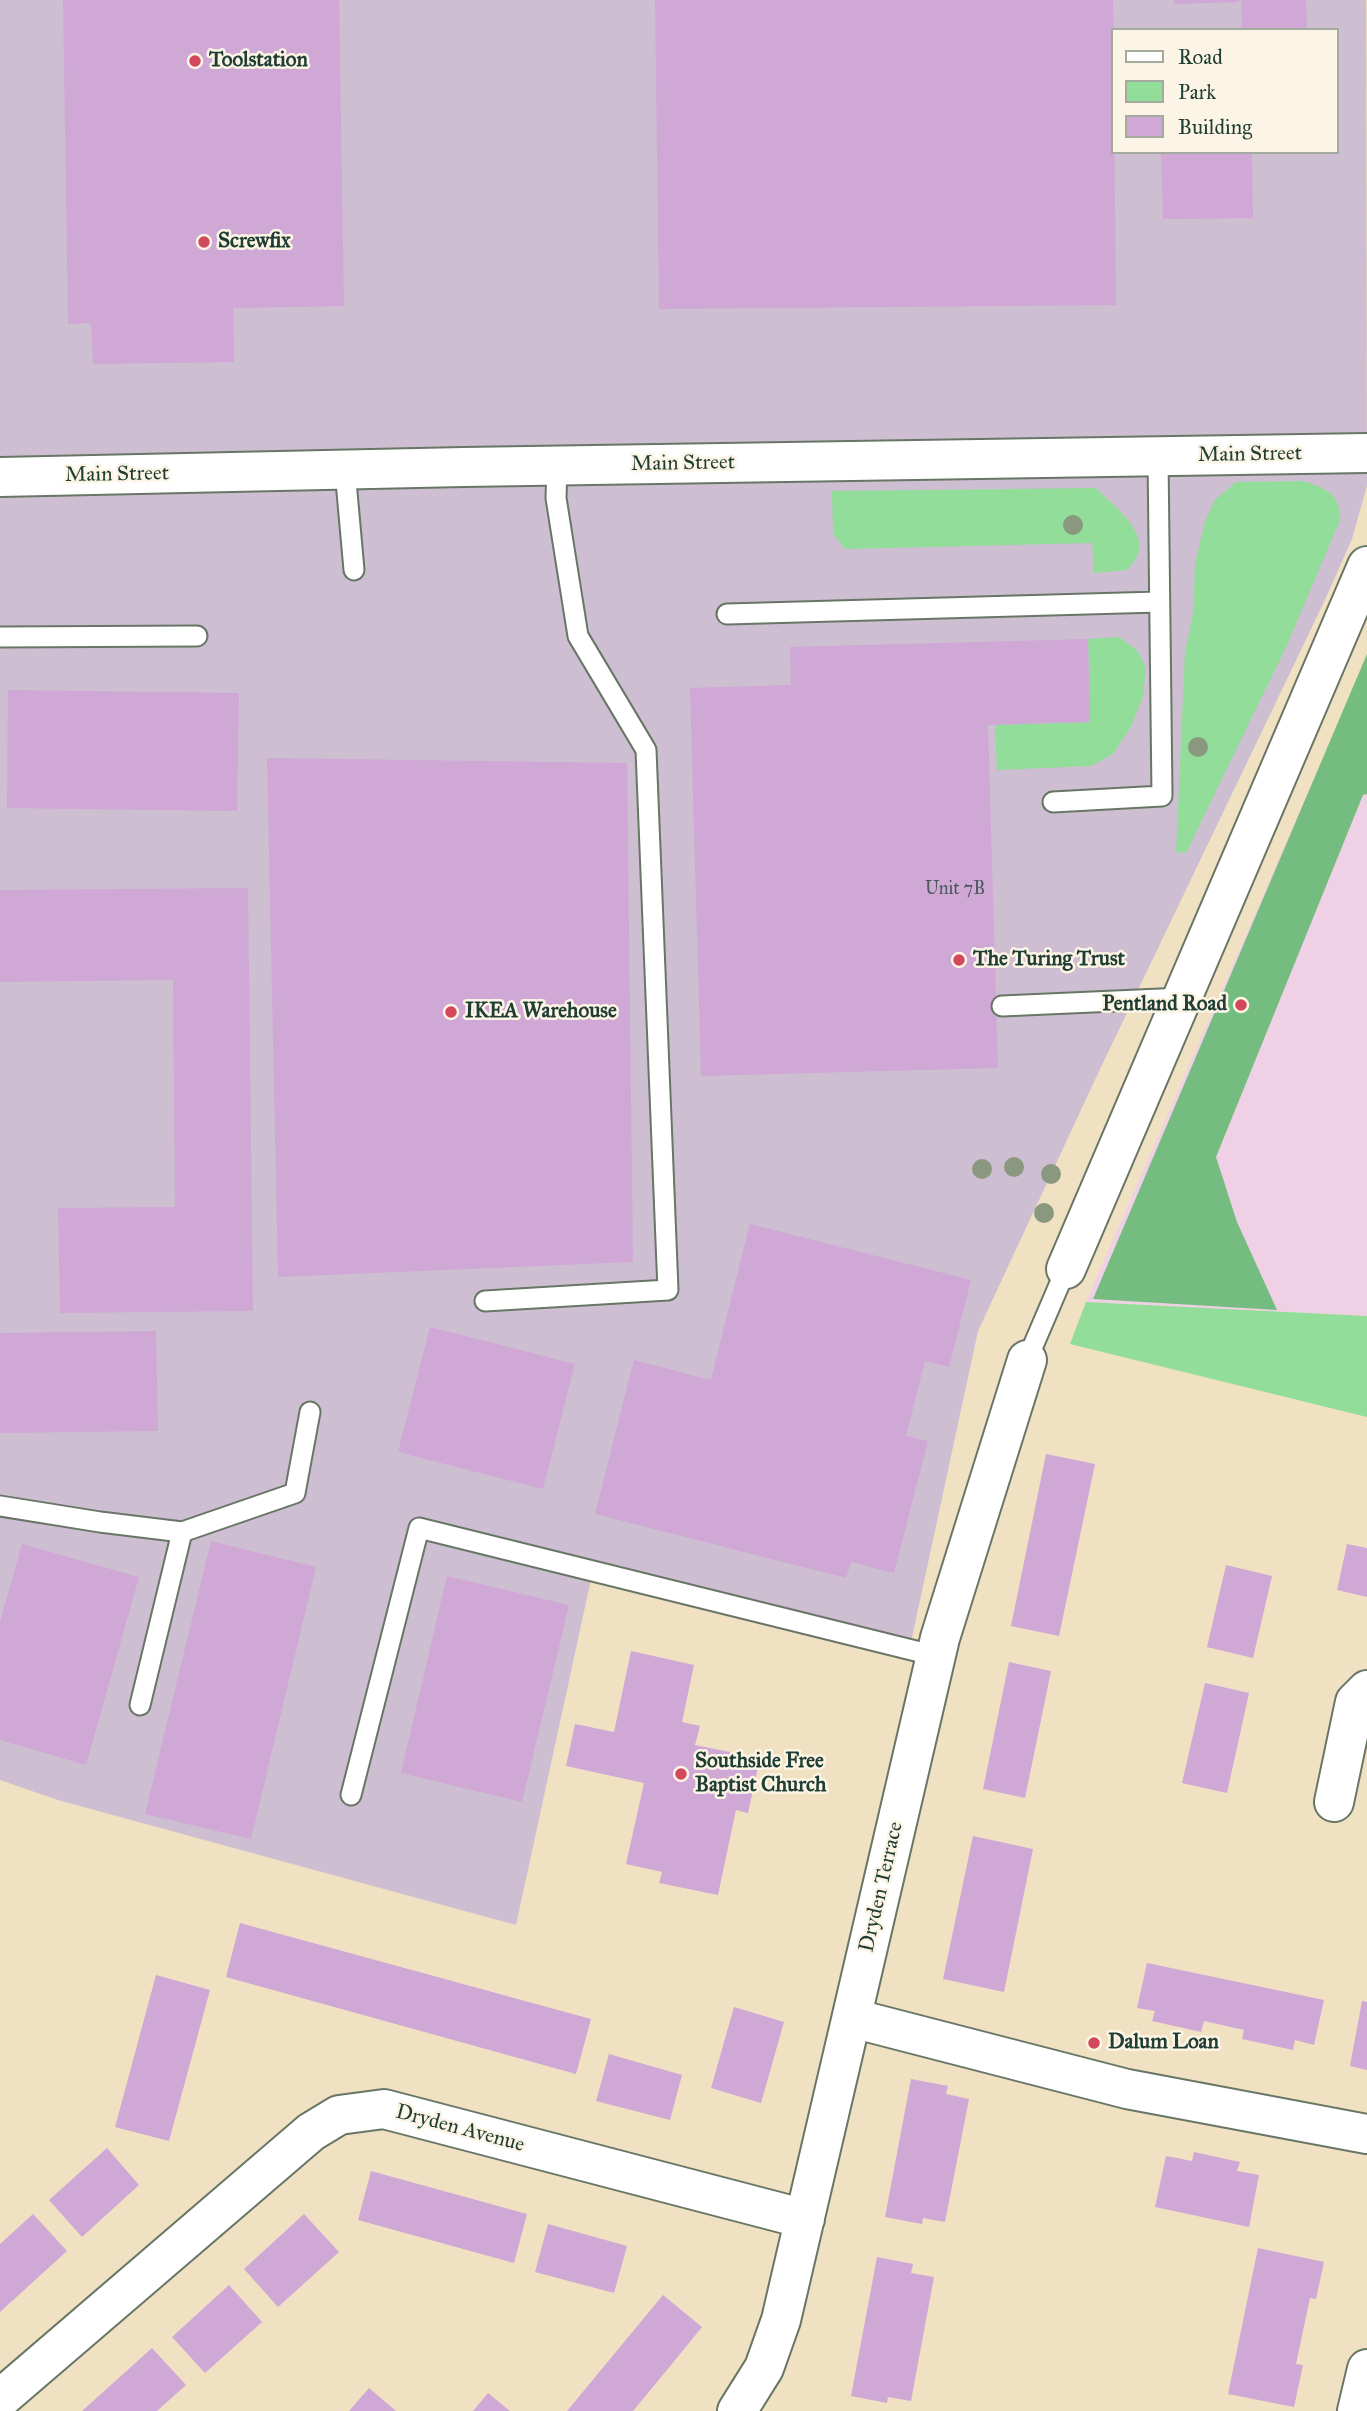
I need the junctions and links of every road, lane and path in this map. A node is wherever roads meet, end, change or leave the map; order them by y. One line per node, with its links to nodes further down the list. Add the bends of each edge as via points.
1 (1367, 453): 2 (street, Main Street)
2 (1158, 457): 3 (street, Main Street); 8 (lane)
3 (557, 466): 4 (street, Main Street); 16 (lane, via 556,498 578,636 646,750 668,1290)
4 (345, 470): 5 (street, Main Street); 7 (lane)
5 (0, 477)
6 (1367, 566): 13 (street)
7 (354, 570)
8 (1159, 602): 9 (lane); 12 (lane, via 1162,796)
9 (727, 614)
10 (197, 636): 11 (lane)
11 (0, 637)
12 (1053, 802)
13 (1183, 998): 14 (lane); 15 (street)
14 (1002, 1006)
15 (1066, 1269): 17 (lane)
16 (485, 1301)
17 (1027, 1360): 21 (street, Dryden Terrace)
18 (310, 1412): 20 (lane, via 295,1493)
19 (0, 1506): 20 (lane)
20 (182, 1532): 23 (lane)
21 (936, 1656): 24 (lane, via 419,1528); 26 (street, Dryden Terrace)
22 (1367, 1690): 25 (street, via 1355,1702)
23 (140, 1704)
24 (351, 1795)
25 (1334, 1802)
26 (852, 2018): 27 (street, via 1127,2089); 28 (street, Dryden Terrace)
27 (1367, 2134)
28 (805, 2219): 30 (street, Dryden Avenue, via 384,2109 339,2115 310,2132); 31 (street, Dryden Terrace, via 765,2368)
29 (1367, 2369): 32 (street)
30 (0, 2399)
31 (737, 2411)
32 (1357, 2411)

